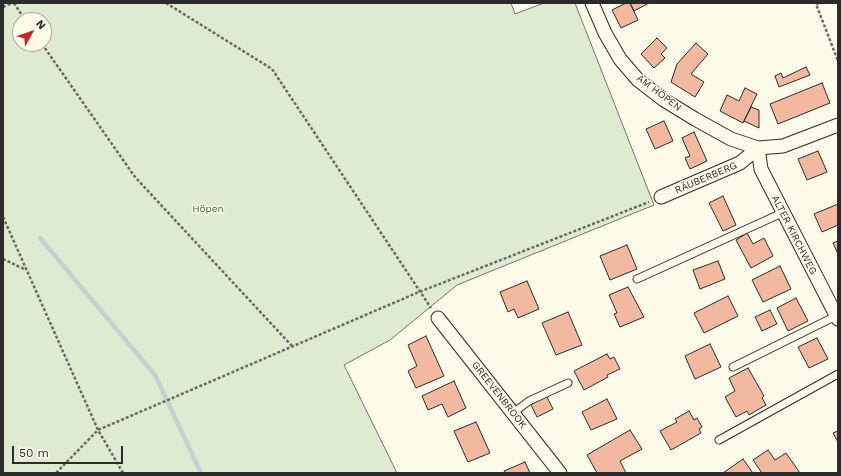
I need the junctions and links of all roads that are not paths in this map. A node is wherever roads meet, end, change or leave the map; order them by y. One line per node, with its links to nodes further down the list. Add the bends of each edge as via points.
1 (592, 3): 3 (street, AM HÖPEN, via 604,33 620,59 638,80 694,119 731,139)
2 (838, 125): 3 (street, via 783,146)
3 (758, 148): 4 (street, RÄUBERBERG, via 740,163); 5 (street, ALTER KIRCHWEG, via 761,169)
4 (661, 197)
5 (782, 213): 6 (lane); 7 (street, ALTER KIRCHWEG)
6 (637, 279)
7 (837, 317): 9 (lane)
8 (438, 318): 12 (street, GREEVENBROOK)
9 (733, 367)
10 (838, 374): 13 (lane)
11 (568, 383): 12 (lane, via 529,401)
12 (513, 413): 14 (street, GREEVENBROOK)
13 (719, 440)
14 (560, 473)

